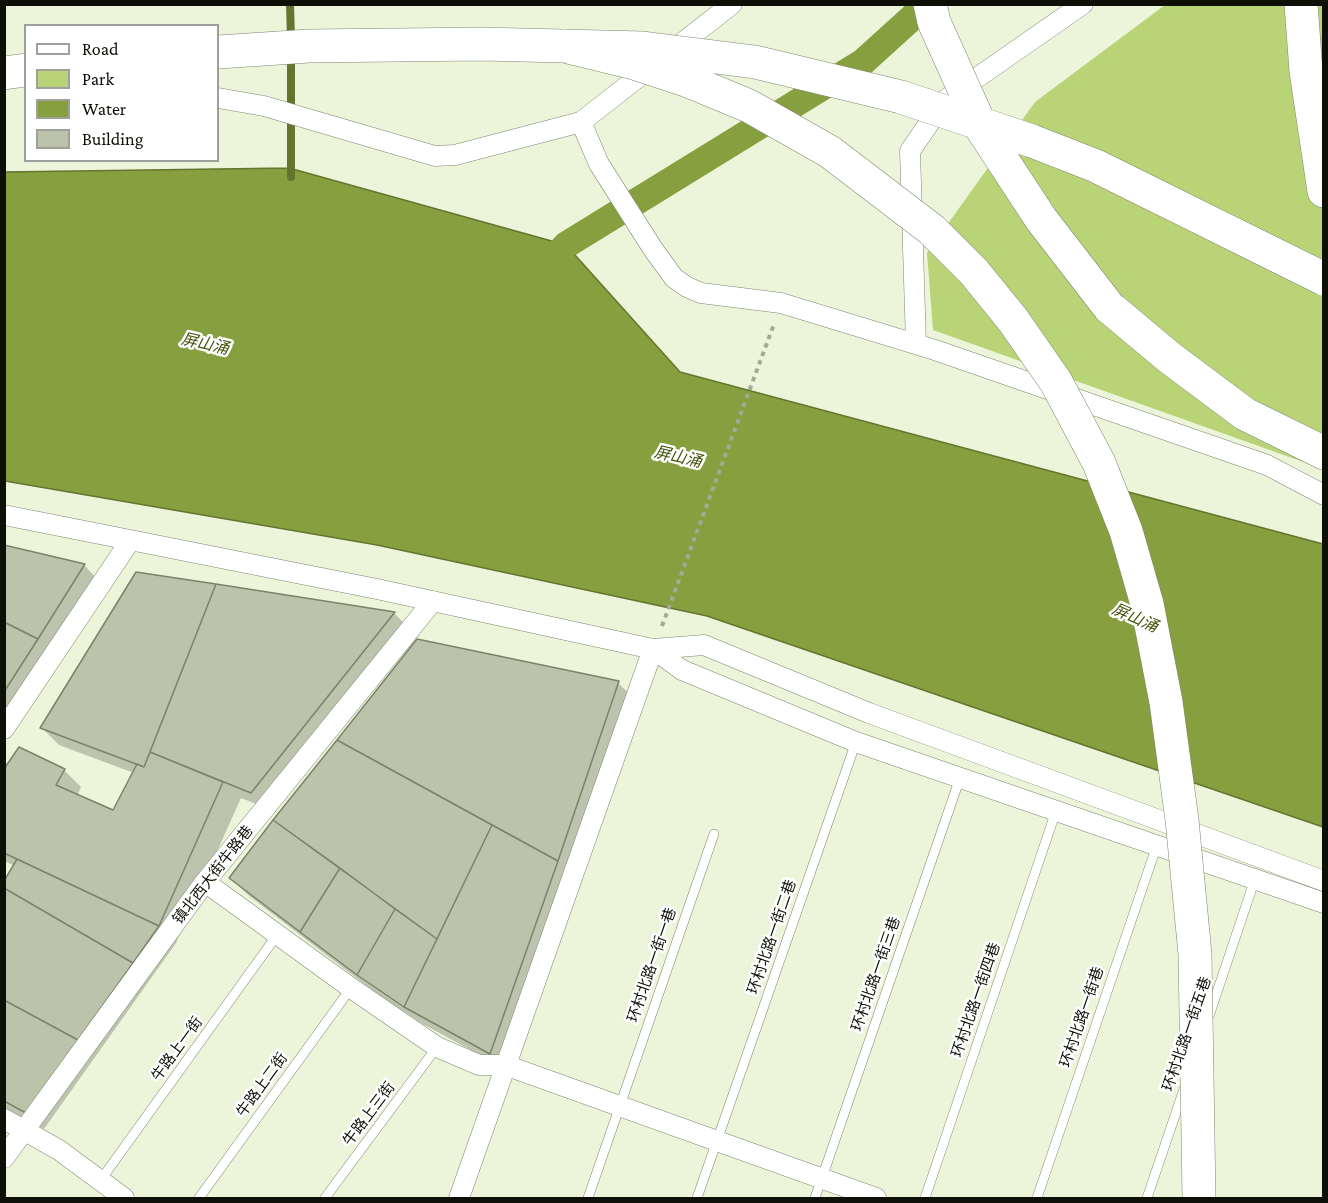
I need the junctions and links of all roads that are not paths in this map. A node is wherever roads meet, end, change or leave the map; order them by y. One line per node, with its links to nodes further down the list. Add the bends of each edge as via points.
1 (732, 4): 12 (street)
2 (930, 4): 16 (highway, bridge, via 934,22 982,129 1041,219 1109,307 1245,414)
3 (1083, 4): 15 (street, via 945,100 910,151)
4 (1301, 4): 13 (highway)
5 (564, 46): 6 (highway, bridge, via 389,44); 14 (highway, bridge, via 643,48 755,62 923,103 1096,166); 54 (highway, bridge, via 686,80 749,106 830,152 932,230 974,272 1056,382 1099,463 1126,531 1147,604 1166,702 1195,954)
6 (219, 52)
7 (4, 62): 8 (street)
8 (24, 65)
9 (24, 70): 10 (highway)
10 (4, 73)
11 (219, 98): 12 (street, via 264,106 435,156 455,155)
12 (581, 122): 15 (street, via 599,164 674,278 701,293 782,303)
13 (1323, 191)
14 (1323, 279)
15 (916, 344): 17 (street, via 1267,465)
16 (1323, 453)
17 (1323, 495)
18 (4, 515): 19 (street)
19 (130, 542): 20 (street); 22 (street)
20 (433, 601): 21 (street); 30 (street, 镇北西大街牛路巷)
21 (653, 649): 23 (street, via 682,670); 29 (street, via 704,645 869,713); 35 (street)
22 (4, 729)
23 (856, 742): 24 (street); 39 (lane, 环村北路一街二巷)
24 (960, 778): 25 (street); 41 (lane, 环村北路一街三巷)
25 (1056, 811): 27 (street); 51 (lane, 环村北路一街四巷)
26 (714, 834): 36 (lane, 环村北路一街一巷)
27 (1157, 845): 28 (street); 52 (lane, 环村北路一街巷)
28 (1255, 879): 31 (street); 53 (lane, 环村北路一街五巷)
29 (1323, 881)
30 (205, 882): 32 (street); 38 (street, 镇北西大街牛路巷)
31 (1323, 903)
32 (277, 935): 33 (street); 42 (lane, 牛路上一街)
33 (351, 988): 34 (street); 44 (lane, 牛路上二街)
34 (437, 1047): 35 (street, via 479,1065); 45 (lane, 牛路上三街)
35 (505, 1065): 36 (street); 46 (street)
36 (619, 1107): 39 (street); 47 (lane, 环村北路一街一巷)
37 (4, 1119): 38 (street)
38 (24, 1130): 40 (street, 镇北西大街牛路巷); 42 (street)
39 (717, 1142): 41 (street); 48 (lane, 环村北路一街二巷)
40 (4, 1158)
41 (821, 1179): 49 (lane, 环村北路一街三巷); 50 (street)
42 (100, 1181): 43 (street)
43 (124, 1198)
44 (198, 1198)
45 (325, 1198)
46 (459, 1198)
47 (588, 1198)
48 (697, 1198)
49 (815, 1198)
50 (876, 1198)
51 (924, 1198)
52 (1037, 1198)
53 (1147, 1198)
54 (1199, 1198)

